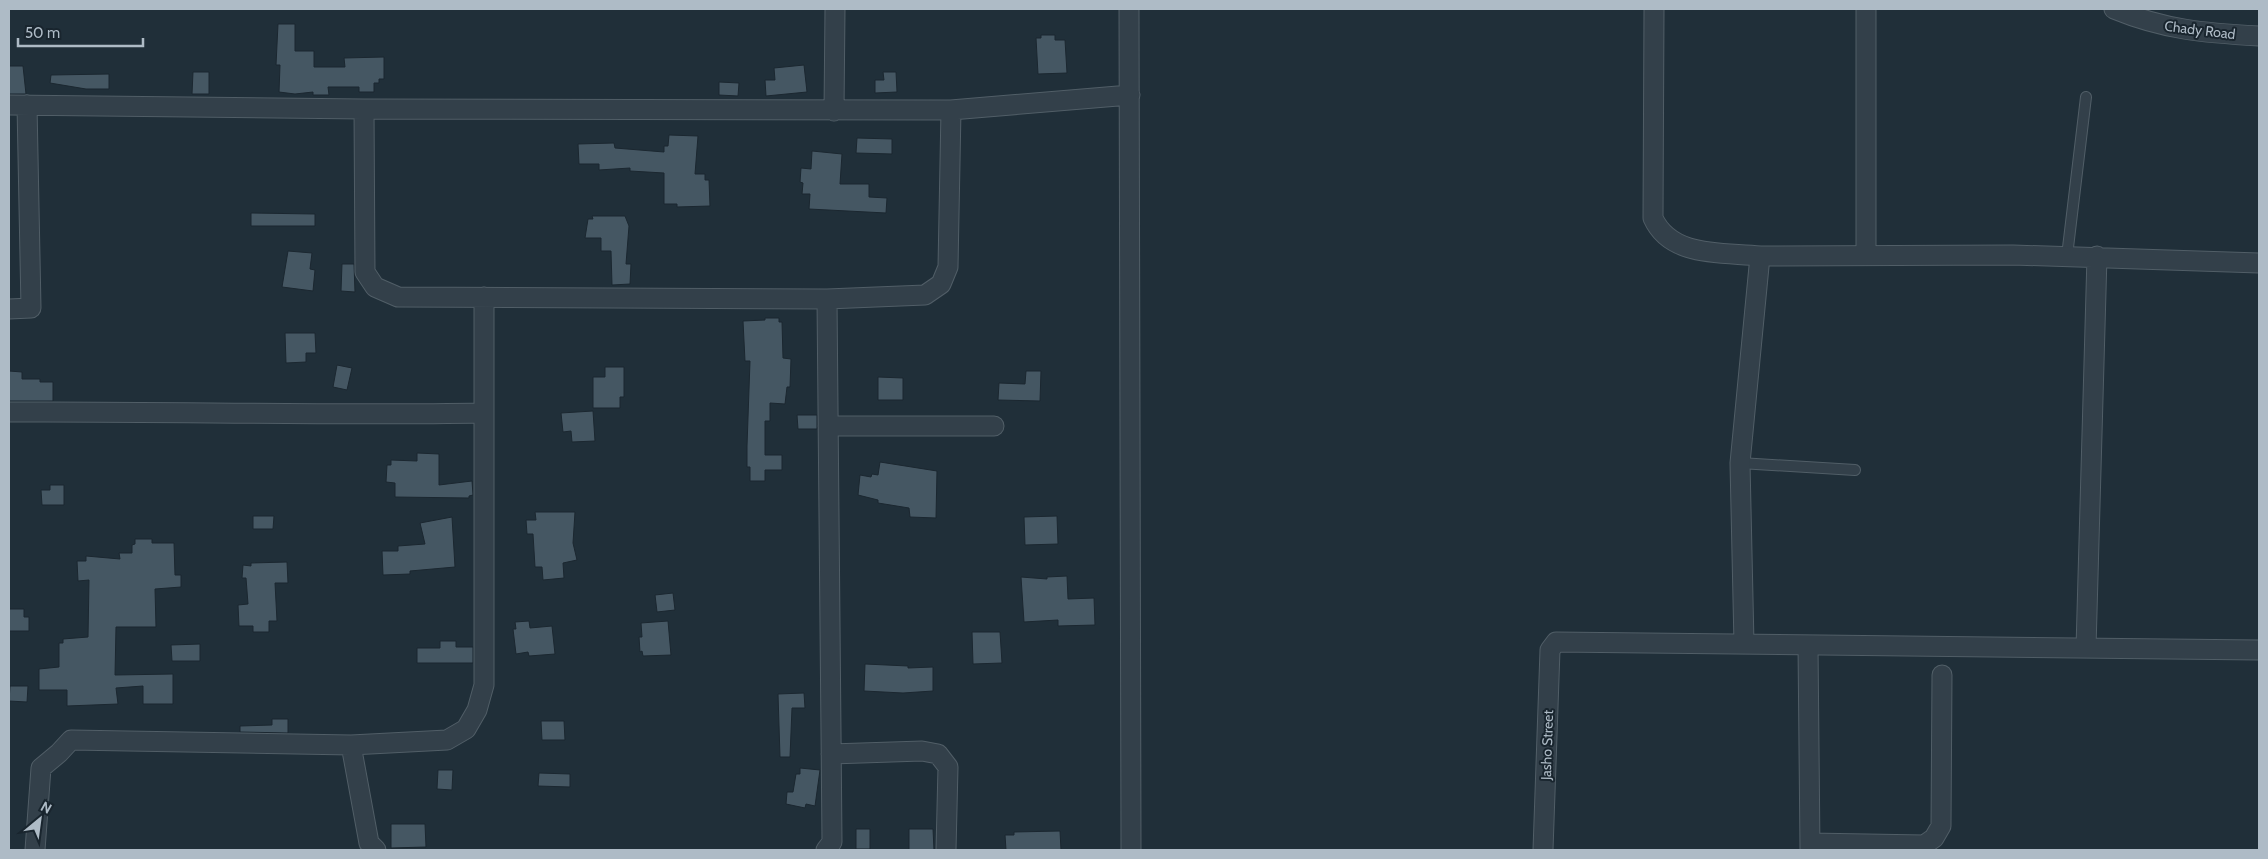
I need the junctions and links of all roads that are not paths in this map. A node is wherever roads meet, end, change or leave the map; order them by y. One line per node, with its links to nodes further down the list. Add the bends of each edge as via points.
1 (834, 9): 13 (street)
2 (1129, 9): 8 (street)
3 (1654, 9): 15 (street, via 1653,218 1670,240 1689,249)
4 (1866, 9): 14 (street)
5 (2114, 9): 6 (street, Chady Road)
6 (2154, 16): 7 (street, Chady Road, via 2168,28)
7 (2259, 36)
8 (1130, 95): 12 (street); 40 (street)
9 (2086, 97): 16 (lane)
10 (18, 105): 11 (street); 21 (street, via 31,308)
11 (364, 109): 13 (street); 19 (street, via 365,272 375,287 398,297)
12 (951, 110): 13 (street); 20 (street, via 948,268 941,284 925,295)
13 (834, 111)
14 (1866, 254): 15 (street); 16 (street)
15 (1760, 256): 26 (street)
16 (2067, 256): 17 (street)
17 (2096, 256): 18 (street); 30 (street)
18 (2259, 263)
19 (484, 297): 20 (street); 23 (street)
20 (827, 299): 24 (street)
21 (9, 309)
22 (9, 412): 23 (street, via 178,411 358,416)
23 (483, 413): 33 (street, via 484,685 477,710 466,729 447,740)
24 (828, 426): 25 (street); 34 (street)
25 (994, 426)
26 (1740, 463): 27 (lane); 28 (street)
27 (1855, 470)
28 (1744, 644): 29 (street); 41 (street, Jasho Street, via 1556,642 1550,650)
29 (1808, 645): 30 (street); 35 (street)
30 (2086, 648): 31 (street)
31 (2259, 650)
32 (1942, 676): 35 (street, via 1941,826 1934,838 1924,845)
33 (351, 745): 36 (street, via 71,740 41,768); 37 (street, via 369,842)
34 (831, 754): 38 (street, via 832,842); 39 (street, via 922,751 938,754 948,767)
35 (1810, 847)
36 (34, 850)
37 (376, 850)
38 (826, 850)
39 (946, 850)
40 (1131, 850)
41 (1544, 850)

